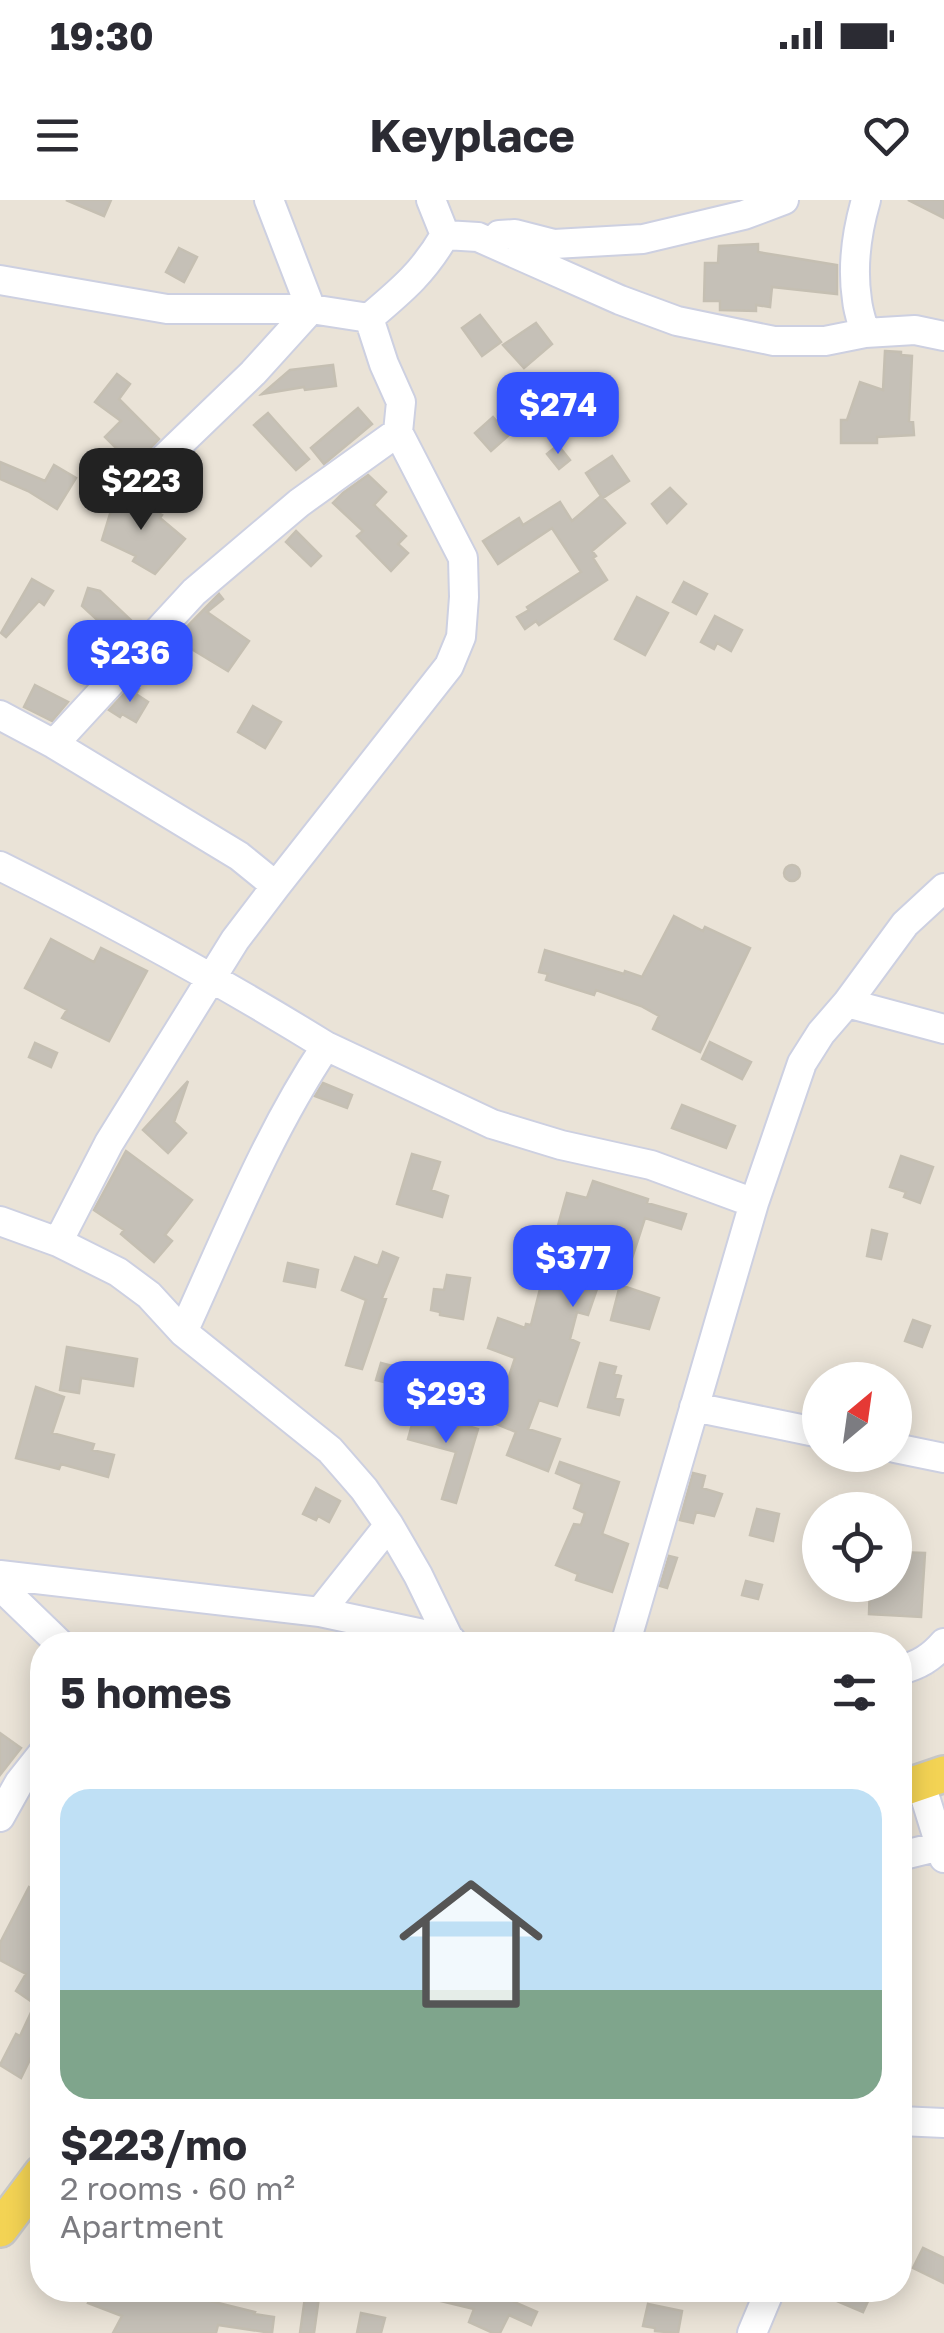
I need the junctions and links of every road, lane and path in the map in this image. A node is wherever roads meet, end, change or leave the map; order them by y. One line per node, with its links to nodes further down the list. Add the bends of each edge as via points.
1 (269, 200): 8 (street)
2 (431, 200): 5 (street)
3 (784, 200): 6 (street, via 643,239 554,244 515,234)
4 (866, 200): 10 (street, via 858,228 856,300)
5 (445, 235): 6 (street); 9 (street, via 414,280)
6 (478, 237): 10 (street, via 677,321 774,341 826,341)
7 (0, 280): 8 (street, via 167,309)
8 (311, 309): 9 (street); 13 (street)
9 (369, 318): 12 (street, via 400,402)
10 (865, 332): 11 (street)
11 (944, 336)
12 (398, 432): 15 (street, via 299,503 194,592); 17 (street, via 463,558 461,637 449,666)
13 (148, 473)
14 (0, 715): 15 (street)
15 (54, 744): 17 (street, via 239,856)
16 (0, 866): 19 (street)
17 (276, 886): 19 (street)
18 (944, 888): 20 (street, via 904,924)
19 (210, 979): 22 (street); 25 (street, via 109,1143)
20 (847, 1004): 21 (street); 23 (street, via 802,1063)
21 (944, 1029)
22 (326, 1046): 23 (street, via 492,1124 651,1165); 26 (street, via 259,1166)
23 (754, 1204): 27 (street)
24 (0, 1220): 25 (street)
25 (58, 1242): 26 (street, via 118,1272)
26 (183, 1332): 31 (street, via 330,1450)
27 (694, 1407): 28 (street); 38 (street)
28 (802, 1429)
29 (912, 1451): 30 (street)
30 (944, 1458)
31 (389, 1525): 34 (street); 37 (street)
32 (0, 1575): 34 (street)
33 (0, 1586): 35 (street)
34 (320, 1612): 36 (street)
35 (48, 1632)
36 (405, 1632)
37 (446, 1632)
38 (628, 1632)
39 (941, 1652): 40 (street)
40 (912, 1667)
41 (30, 1769): 43 (street)
42 (922, 1782): 44 (street)
43 (0, 1817)
44 (943, 1849): 45 (street)
45 (912, 1854)
46 (912, 2122): 47 (street)
47 (944, 2123)
48 (30, 2189): 49 (main road)
49 (0, 2229)
50 (765, 2302): 51 (street)
51 (752, 2333)

